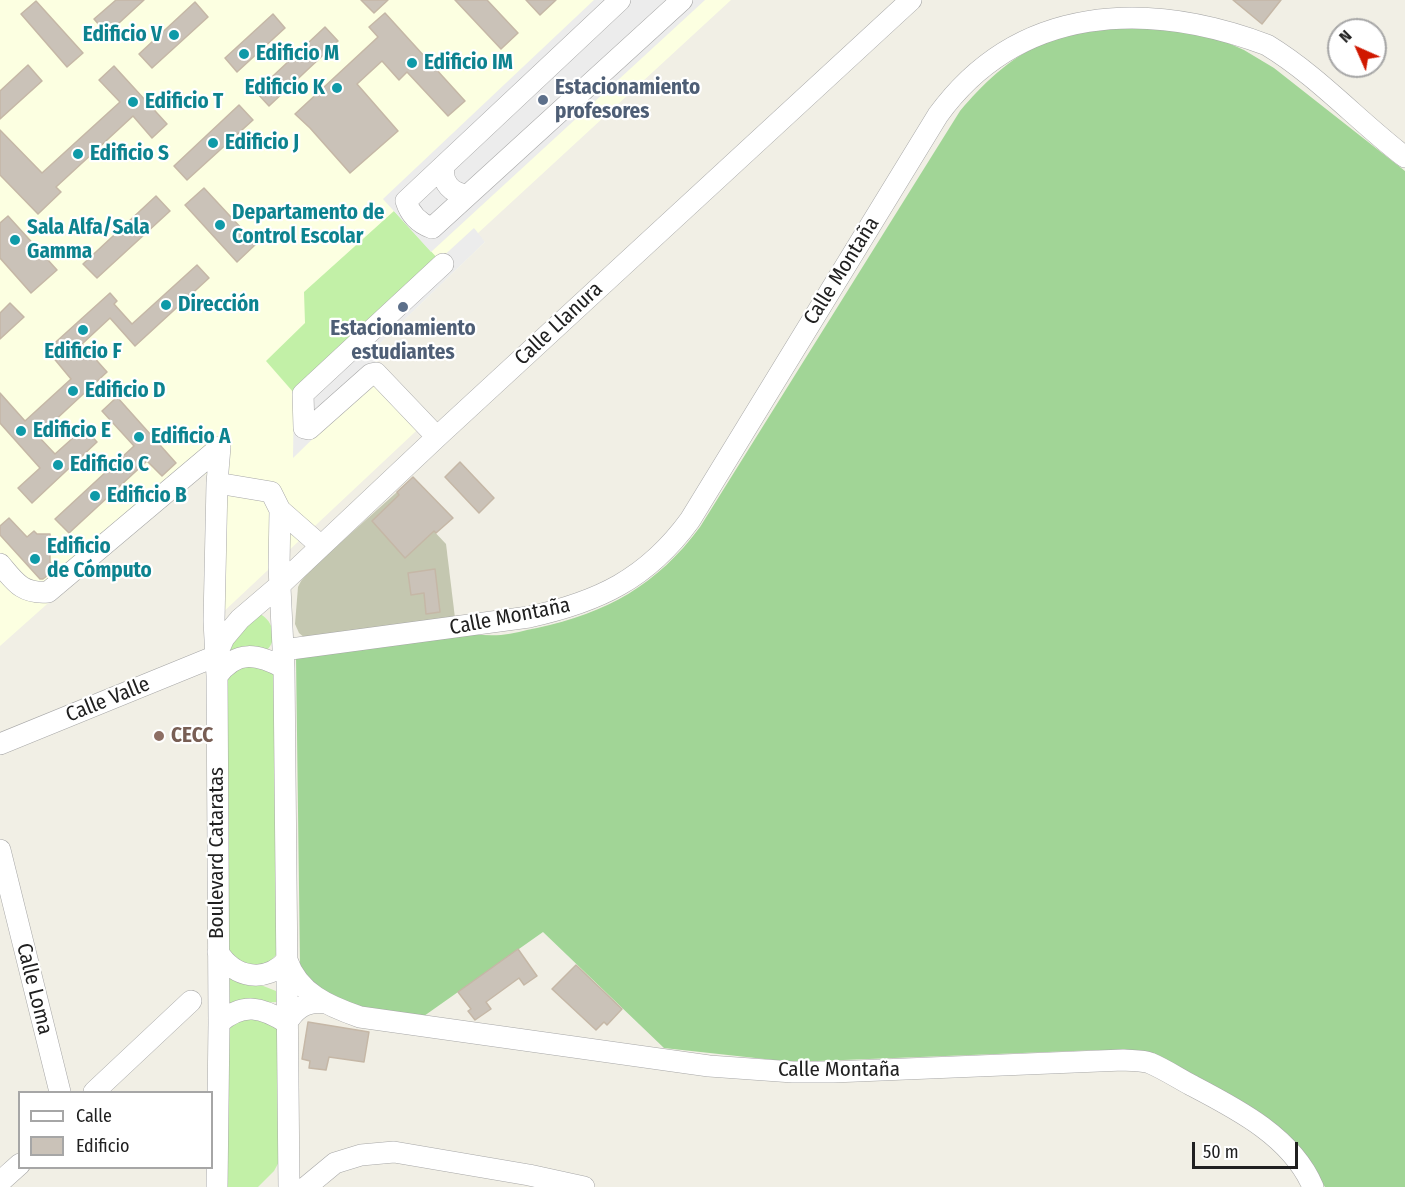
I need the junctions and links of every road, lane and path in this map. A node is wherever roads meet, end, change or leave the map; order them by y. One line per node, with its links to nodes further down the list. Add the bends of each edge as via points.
1 (620, 0): 5 (street)
2 (682, 0): 6 (street)
3 (911, 0): 8 (street, Calle Llanura)
4 (1405, 157): 14 (street, Calle Montaña, via 1282,55 1204,15 1161,7 1118,7 1076,15 1034,31 996,54 947,102 690,520 649,565 597,598 546,614)
5 (444, 166): 6 (street, via 449,188); 6 (street, via 406,201 415,218 432,228)
6 (468, 195)
7 (443, 264): 8 (street, via 303,394 304,428 309,429 376,373)
8 (437, 436): 11 (street, Calle Llanura)
9 (217, 483): 10 (street); 12 (street, Boulevard Cataratas, via 220,447 48,592 36,593 20,587); 15 (street, Boulevard Cataratas, via 213,621)
10 (275, 501): 11 (street); 13 (street)
11 (321, 546): 13 (street, Calle Llanura)
12 (0, 564)
13 (281, 584): 14 (street); 15 (street, Calle Llanura, via 224,638)
14 (283, 659): 15 (street, Calle Valle, via 251,656 235,659 222,669); 19 (street)
15 (216, 666): 16 (street, Calle Valle); 18 (street, Boulevard Cataratas)
16 (0, 744)
17 (0, 850): 24 (street, Calle Loma)
18 (218, 952): 19 (street, via 230,967 255,976 272,972); 22 (street, Boulevard Cataratas)
19 (287, 960): 21 (street, Calle Montaña, via 302,986); 23 (street)
20 (191, 1001): 25 (street)
21 (325, 1003): 23 (street, via 304,1005); 34 (street, Calle Montaña, via 378,1021 751,1070 863,1072 1148,1062 1262,1126 1299,1163)
22 (219, 1023): 23 (street, via 234,1012 252,1009 271,1013); 31 (street, Boulevard Cataratas)
23 (287, 1023): 28 (street)
24 (60, 1091)
25 (95, 1091)
26 (335, 1163): 28 (street); 29 (street, via 361,1155 394,1152); 32 (street)
27 (18, 1166): 30 (street)
28 (289, 1177)
29 (474, 1177): 33 (street, via 529,1175)
30 (0, 1182)
31 (217, 1187)
32 (306, 1187)
33 (585, 1187)
34 (1313, 1187)

